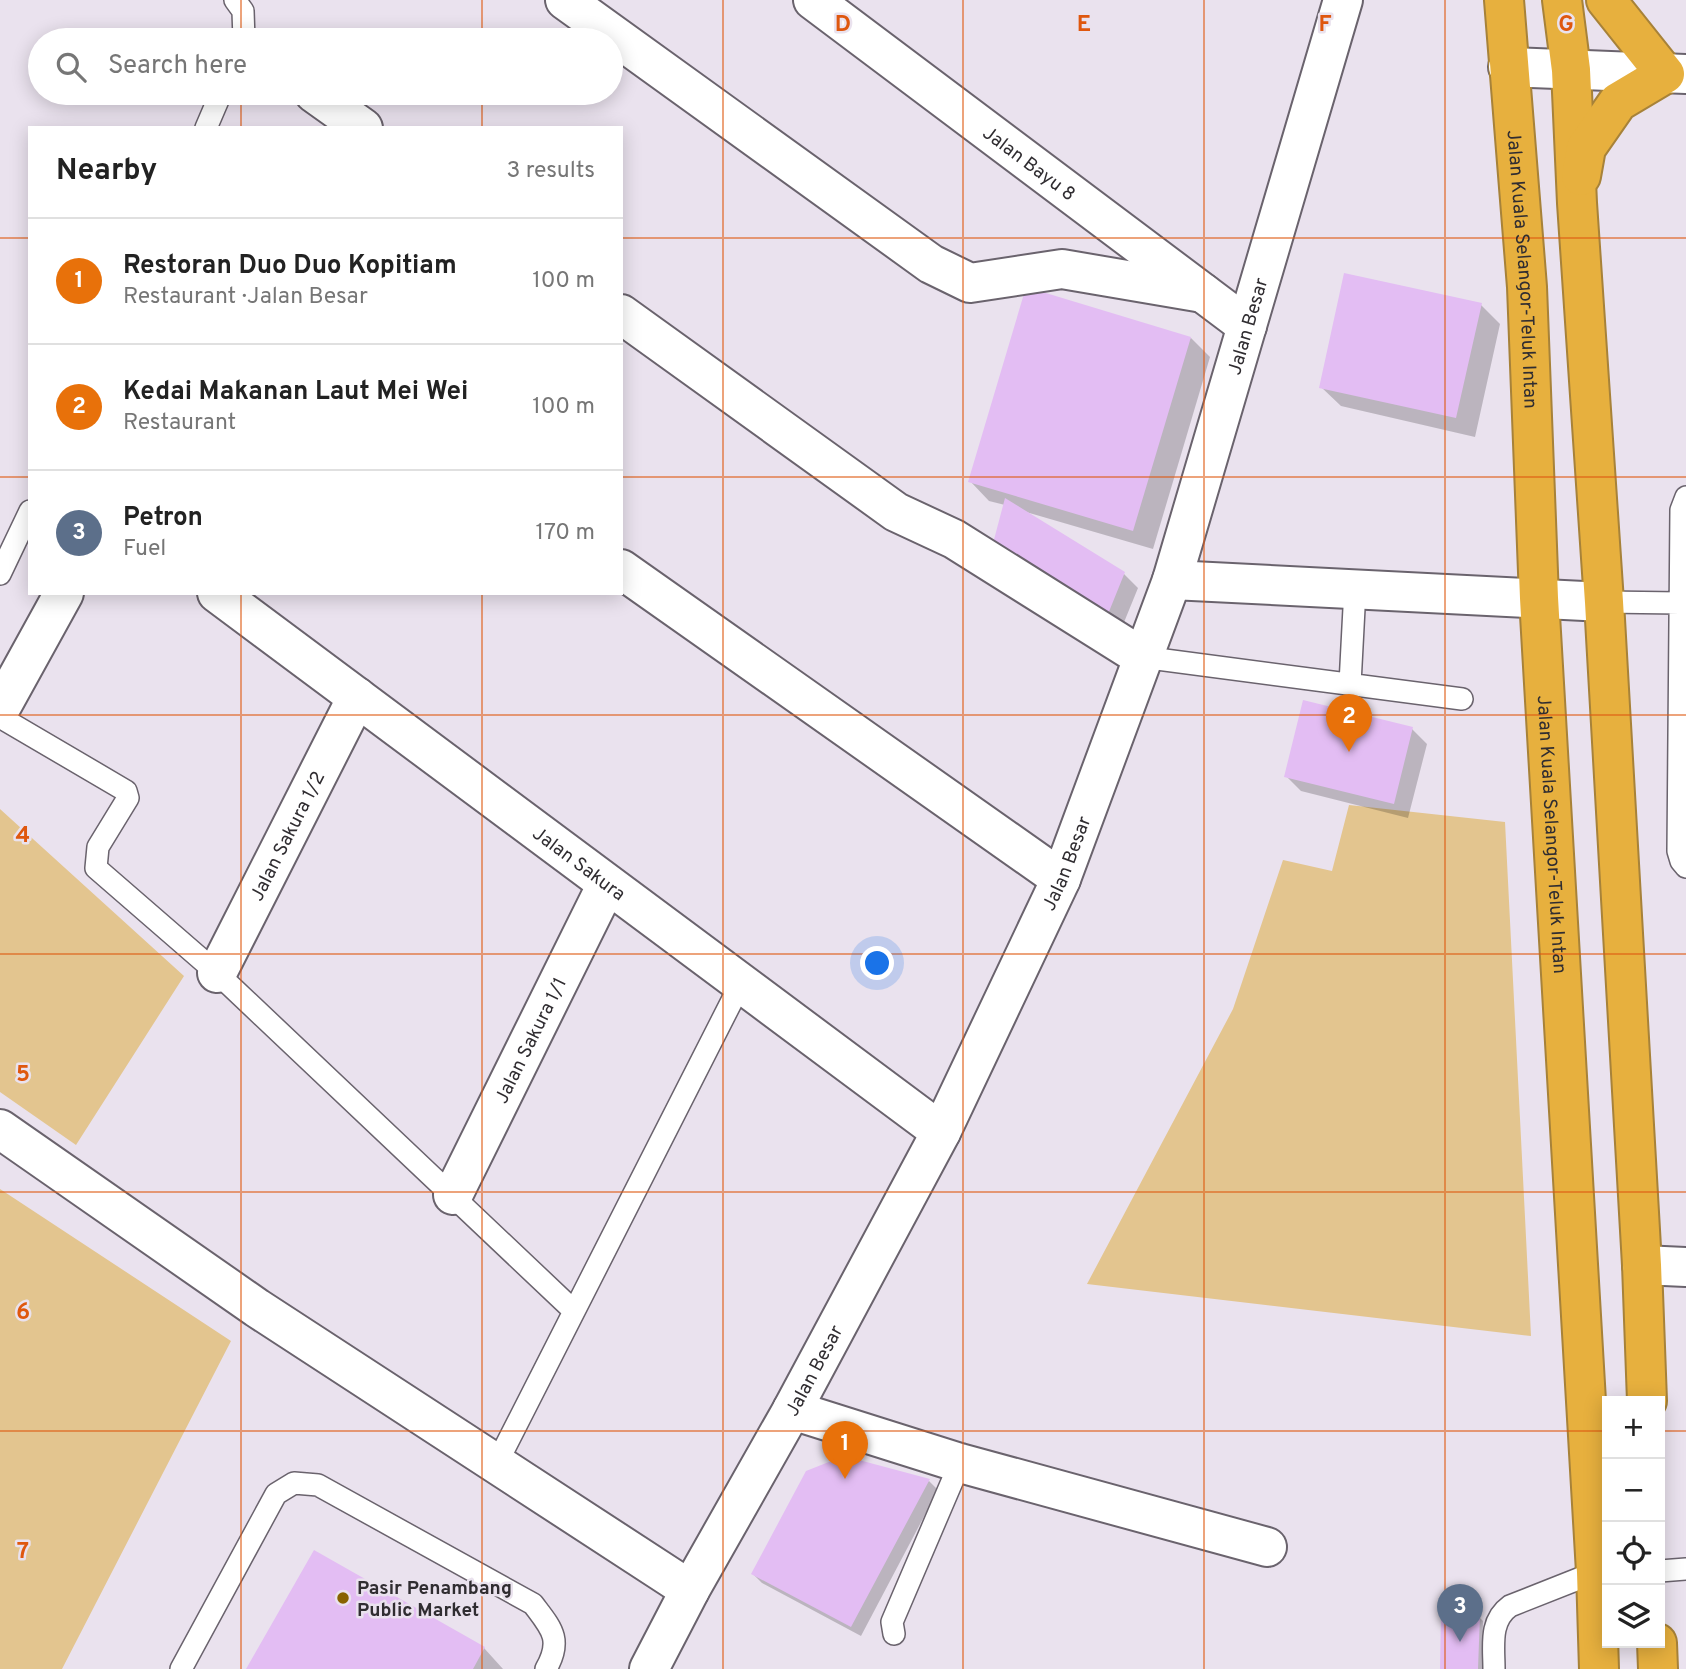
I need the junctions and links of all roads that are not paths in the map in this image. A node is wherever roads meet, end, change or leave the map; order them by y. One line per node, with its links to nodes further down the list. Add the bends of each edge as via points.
1 (235, 0): 8 (lane, via 243,11)
2 (565, 0): 9 (street)
3 (813, 0): 19 (street, Jalan Bayu 8)
4 (1343, 0): 21 (street, Jalan Besar)
5 (1504, 0): 11 (highway, Jalan Kuala Selangor-Teluk Intan)
6 (1562, 0): 12 (highway)
7 (1605, 0): 13 (highway)
8 (244, 28)
9 (604, 28)
10 (623, 42): 19 (street, via 931,264 970,283 1062,269)
11 (1508, 67): 12 (street); 30 (highway, Jalan Kuala Selangor-Teluk Intan, via 1527,287)
12 (1571, 70): 13 (street); 18 (highway)
13 (1676, 74): 18 (highway, via 1618,102 1586,148)
14 (216, 105): 16 (lane)
15 (331, 105): 17 (street)
16 (207, 126)
17 (360, 126)
18 (1577, 203): 31 (highway)
19 (1203, 293): 21 (street, Jalan Bayu 8)
20 (623, 315): 33 (street, via 895,512 954,539)
21 (1247, 326): 26 (street, Jalan Besar)
22 (1686, 498): 32 (lane, via 1681,510)
23 (28, 515): 25 (lane)
24 (623, 570): 40 (street)
25 (0, 574)
26 (1172, 580): 27 (street); 33 (street, Jalan Besar)
27 (1355, 589): 30 (street); 34 (lane)
28 (63, 595): 37 (street)
29 (220, 595): 35 (street, Jalan Sakura)
30 (1539, 598): 31 (street); 57 (highway, Jalan Kuala Selangor-Teluk Intan)
31 (1604, 602): 32 (lane); 47 (highway)
32 (1680, 603): 39 (lane, via 1678,851)
33 (1142, 656): 34 (lane); 40 (street, Jalan Besar)
34 (1350, 684): 36 (lane)
35 (357, 697): 41 (street, Jalan Sakura); 42 (street, Jalan Sakura 1/2)
36 (1462, 699)
37 (0, 709)
38 (0, 718): 42 (lane, via 127,791 128,799 98,847 96,868)
39 (1686, 867)
40 (1061, 879): 45 (street, Jalan Besar)
41 (607, 884): 43 (street, Jalan Sakura); 46 (street, Jalan Sakura 1/1)
42 (217, 973): 46 (lane)
43 (741, 983): 45 (street, Jalan Sakura); 49 (lane)
44 (0, 1129): 52 (street, via 257,1308)
45 (940, 1132): 51 (street, Jalan Besar)
46 (453, 1195): 49 (lane)
47 (1642, 1265): 48 (street); 50 (highway)
48 (1686, 1267)
49 (574, 1311): 52 (lane)
50 (1647, 1396)
51 (792, 1410): 53 (street); 58 (street, Jalan Besar)
52 (496, 1463): 58 (street)
53 (960, 1463): 54 (street); 59 (lane, via 892,1622)
54 (1267, 1547)
55 (1686, 1569): 56 (lane)
56 (1665, 1571)
57 (1596, 1572): 64 (lane, via 1502,1612 1494,1630); 65 (highway, Jalan Kuala Selangor-Teluk Intan)
58 (690, 1590): 63 (street, Jalan Besar)
59 (894, 1634)
60 (1657, 1648): 66 (highway)
61 (181, 1669): 62 (lane, via 276,1494 294,1483 318,1485 533,1604 554,1632)
62 (546, 1669)
63 (649, 1669)
64 (1494, 1669)
65 (1599, 1669)
66 (1658, 1669)

